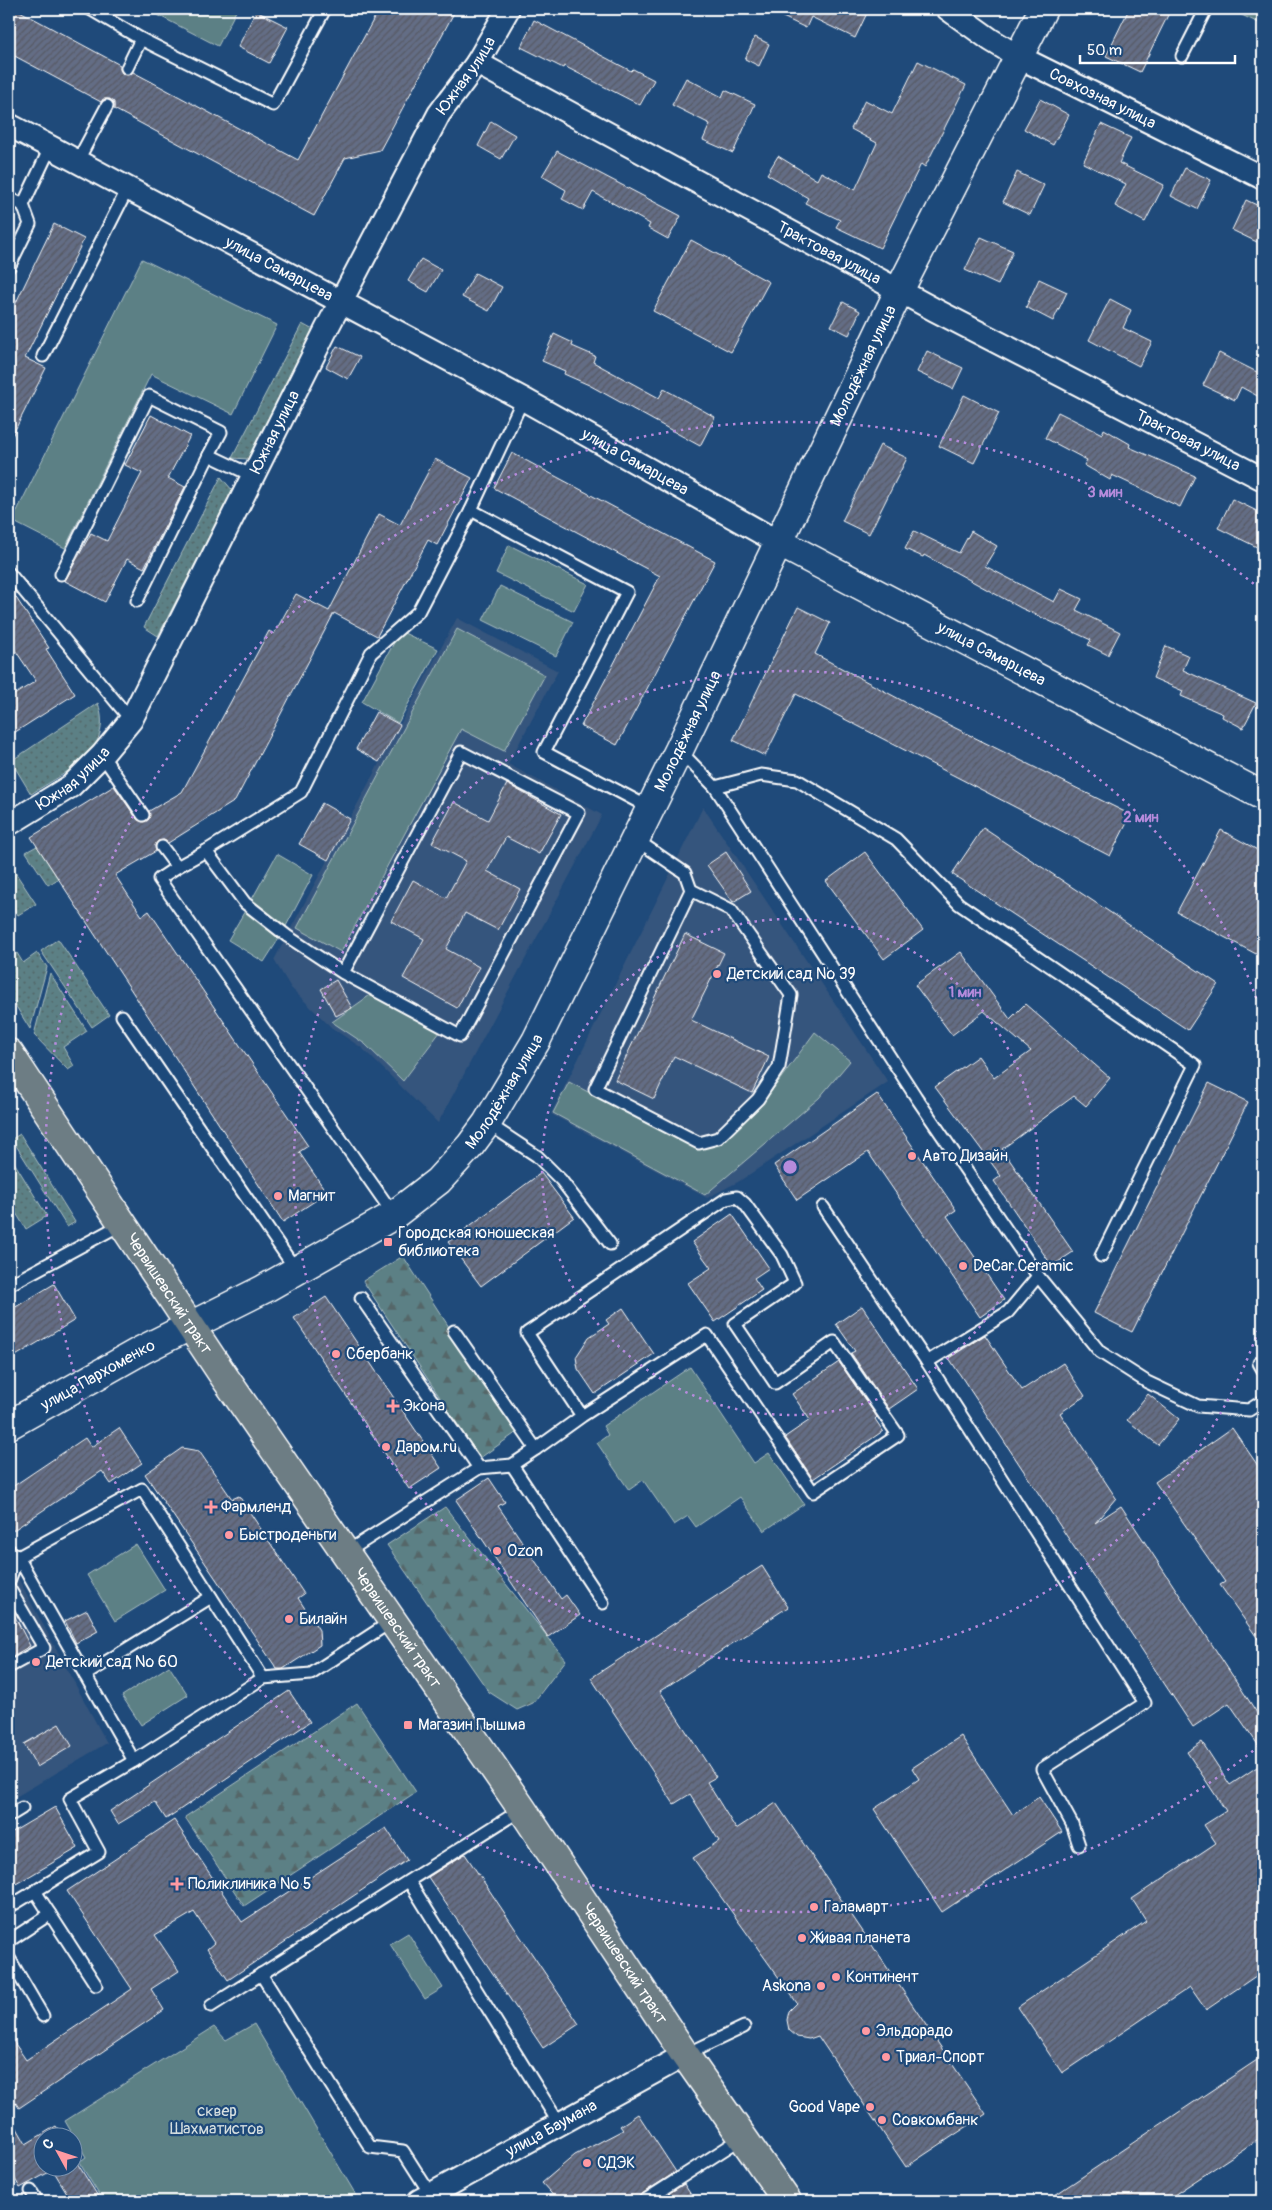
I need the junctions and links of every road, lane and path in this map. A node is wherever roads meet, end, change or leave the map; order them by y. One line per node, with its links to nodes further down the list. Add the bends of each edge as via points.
1 (90, 9): 7 (lane)
2 (325, 9): 7 (lane, via 273,105)
3 (508, 9): 10 (street, Южная улица)
4 (948, 9): 9 (street, Совхозная улица)
5 (1043, 9): 9 (street, Молодёжная улица)
6 (1206, 9): 8 (lane)
7 (141, 39): 11 (lane)
8 (1182, 56)
9 (1019, 57): 16 (street, Совхозная улица); 21 (street, Молодёжная улица)
10 (476, 63): 21 (street, Трактовая улица); 22 (street, Южная улица, via 439,114)
11 (127, 68)
12 (107, 106): 15 (lane)
13 (9, 125): 14 (street, улица Самарцева)
14 (50, 148): 15 (street, улица Самарцева); 19 (lane)
15 (77, 162): 17 (street, улица Самарцева)
16 (1263, 178)
17 (128, 188): 22 (street, улица Самарцева); 23 (lane)
18 (9, 198): 19 (lane)
19 (24, 205): 20 (lane, via 30,224)
20 (9, 266)
21 (899, 291): 27 (street, Трактовая улица); 29 (street, Молодёжная улица)
22 (341, 301): 24 (street, улица Самарцева); 26 (street, Южная улица)
23 (43, 356)
24 (524, 399): 28 (lane); 29 (street, улица Самарцева)
25 (209, 455): 26 (lane); 31 (lane, via 221,432 149,396); 32 (lane)
26 (253, 476): 33 (street, Южная улица)
27 (1263, 479)
28 (471, 510): 38 (lane, via 627,592 544,752); 43 (lane, via 418,612 371,653 302,792)
29 (778, 542): 34 (street, Молодёжная улица); 37 (street, улица Самарцева)
30 (9, 573): 33 (lane)
31 (61, 574)
32 (137, 600)
33 (131, 720): 35 (street, Южная улица)
34 (679, 750): 36 (lane); 38 (street, Молодёжная улица)
35 (102, 755): 39 (lane); 40 (street, Южная улица, via 70,786)
36 (715, 787): 54 (lane, via 762,775 797,780 896,839 959,904 1195,1065); 56 (lane, via 916,1097)
37 (1263, 796)
38 (650, 808): 41 (street, Молодёжная улица)
39 (143, 815)
40 (9, 824)
41 (634, 839): 45 (lane, via 685,873); 49 (street, Молодёжная улица, via 536,1041)
42 (162, 846): 44 (lane)
43 (206, 851): 44 (lane); 46 (lane, via 244,903)
44 (177, 867): 51 (lane, via 159,879)
45 (691, 890): 45 (lane, via 731,910 791,994 779,1067 758,1099 718,1138 699,1143 595,1089)
46 (343, 973): 46 (lane, via 460,1036 579,812 461,752)
47 (122, 1016): 55 (lane)
48 (9, 1053): 52 (main road, Червишевский тракт)
49 (487, 1123): 51 (street, Молодёжная улица, via 438,1181); 53 (lane, via 537,1156 561,1180)
50 (823, 1207): 62 (lane)
51 (394, 1215): 55 (street, Молодёжная улица)
52 (122, 1224): 57 (lane); 59 (main road, Червишевский тракт)
53 (610, 1244)
54 (1101, 1256)
55 (296, 1270): 59 (street, Молодёжная улица)
56 (1038, 1276): 62 (lane, via 1008,1312); 64 (lane, via 1100,1352 1147,1382 1198,1406 1249,1410)
57 (9, 1285)
58 (361, 1298): 69 (lane)
59 (190, 1326): 66 (street, улица Пархоменко); 71 (main road, Червишевский тракт)
60 (454, 1331): 67 (lane)
61 (1263, 1360): 63 (lane, via 1259,1363)
62 (927, 1362): 84 (lane, via 1145,1703 1042,1769 1072,1824)
63 (1263, 1370)
64 (1263, 1401)
65 (582, 1416): 65 (lane, via 707,1336 813,1492 898,1435 834,1342 775,1383 740,1332 735,1324 795,1283 782,1255 737,1197 726,1199 527,1334); 67 (lane)
66 (9, 1425)
67 (536, 1449): 68 (lane)
68 (512, 1466): 69 (lane); 75 (lane)
69 (479, 1468): 71 (lane)
70 (13, 1553): 72 (lane); 74 (lane, via 142,1489); 78 (lane)
71 (345, 1553): 76 (main road, Червишевский тракт)
72 (9, 1581)
73 (9, 1588): 77 (lane, via 44,1648)
74 (211, 1598): 78 (lane); 79 (lane)
75 (603, 1603)
76 (392, 1621): 79 (lane, via 311,1674); 82 (main road, Червишевский тракт)
77 (9, 1667)
78 (85, 1675): 80 (lane)
79 (263, 1678): 80 (lane)
80 (134, 1760): 86 (lane, via 70,1799 99,1852)
81 (22, 1808): 83 (lane)
82 (522, 1809): 85 (lane); 96 (main road, Червишевский тракт)
83 (9, 1816)
84 (1079, 1845)
85 (409, 1881): 91 (lane); 97 (lane)
86 (35, 1891): 87 (lane); 88 (lane)
87 (9, 1906)
88 (50, 1914): 89 (lane); 92 (lane)
89 (9, 1941)
90 (9, 1958): 94 (lane)
91 (261, 1974): 93 (lane); 99 (lane, via 370,2147 403,2150)
92 (96, 1985)
93 (211, 2006)
94 (43, 2016)
95 (744, 2027): 96 (lane)
96 (686, 2055): 97 (street, улица Баумана); 98 (main road, Червишевский тракт)
97 (560, 2125): 99 (street, улица Баумана)
98 (742, 2138): 100 (lane); 101 (main road, Червишевский тракт)
99 (425, 2198)
100 (644, 2201)
101 (787, 2201)

